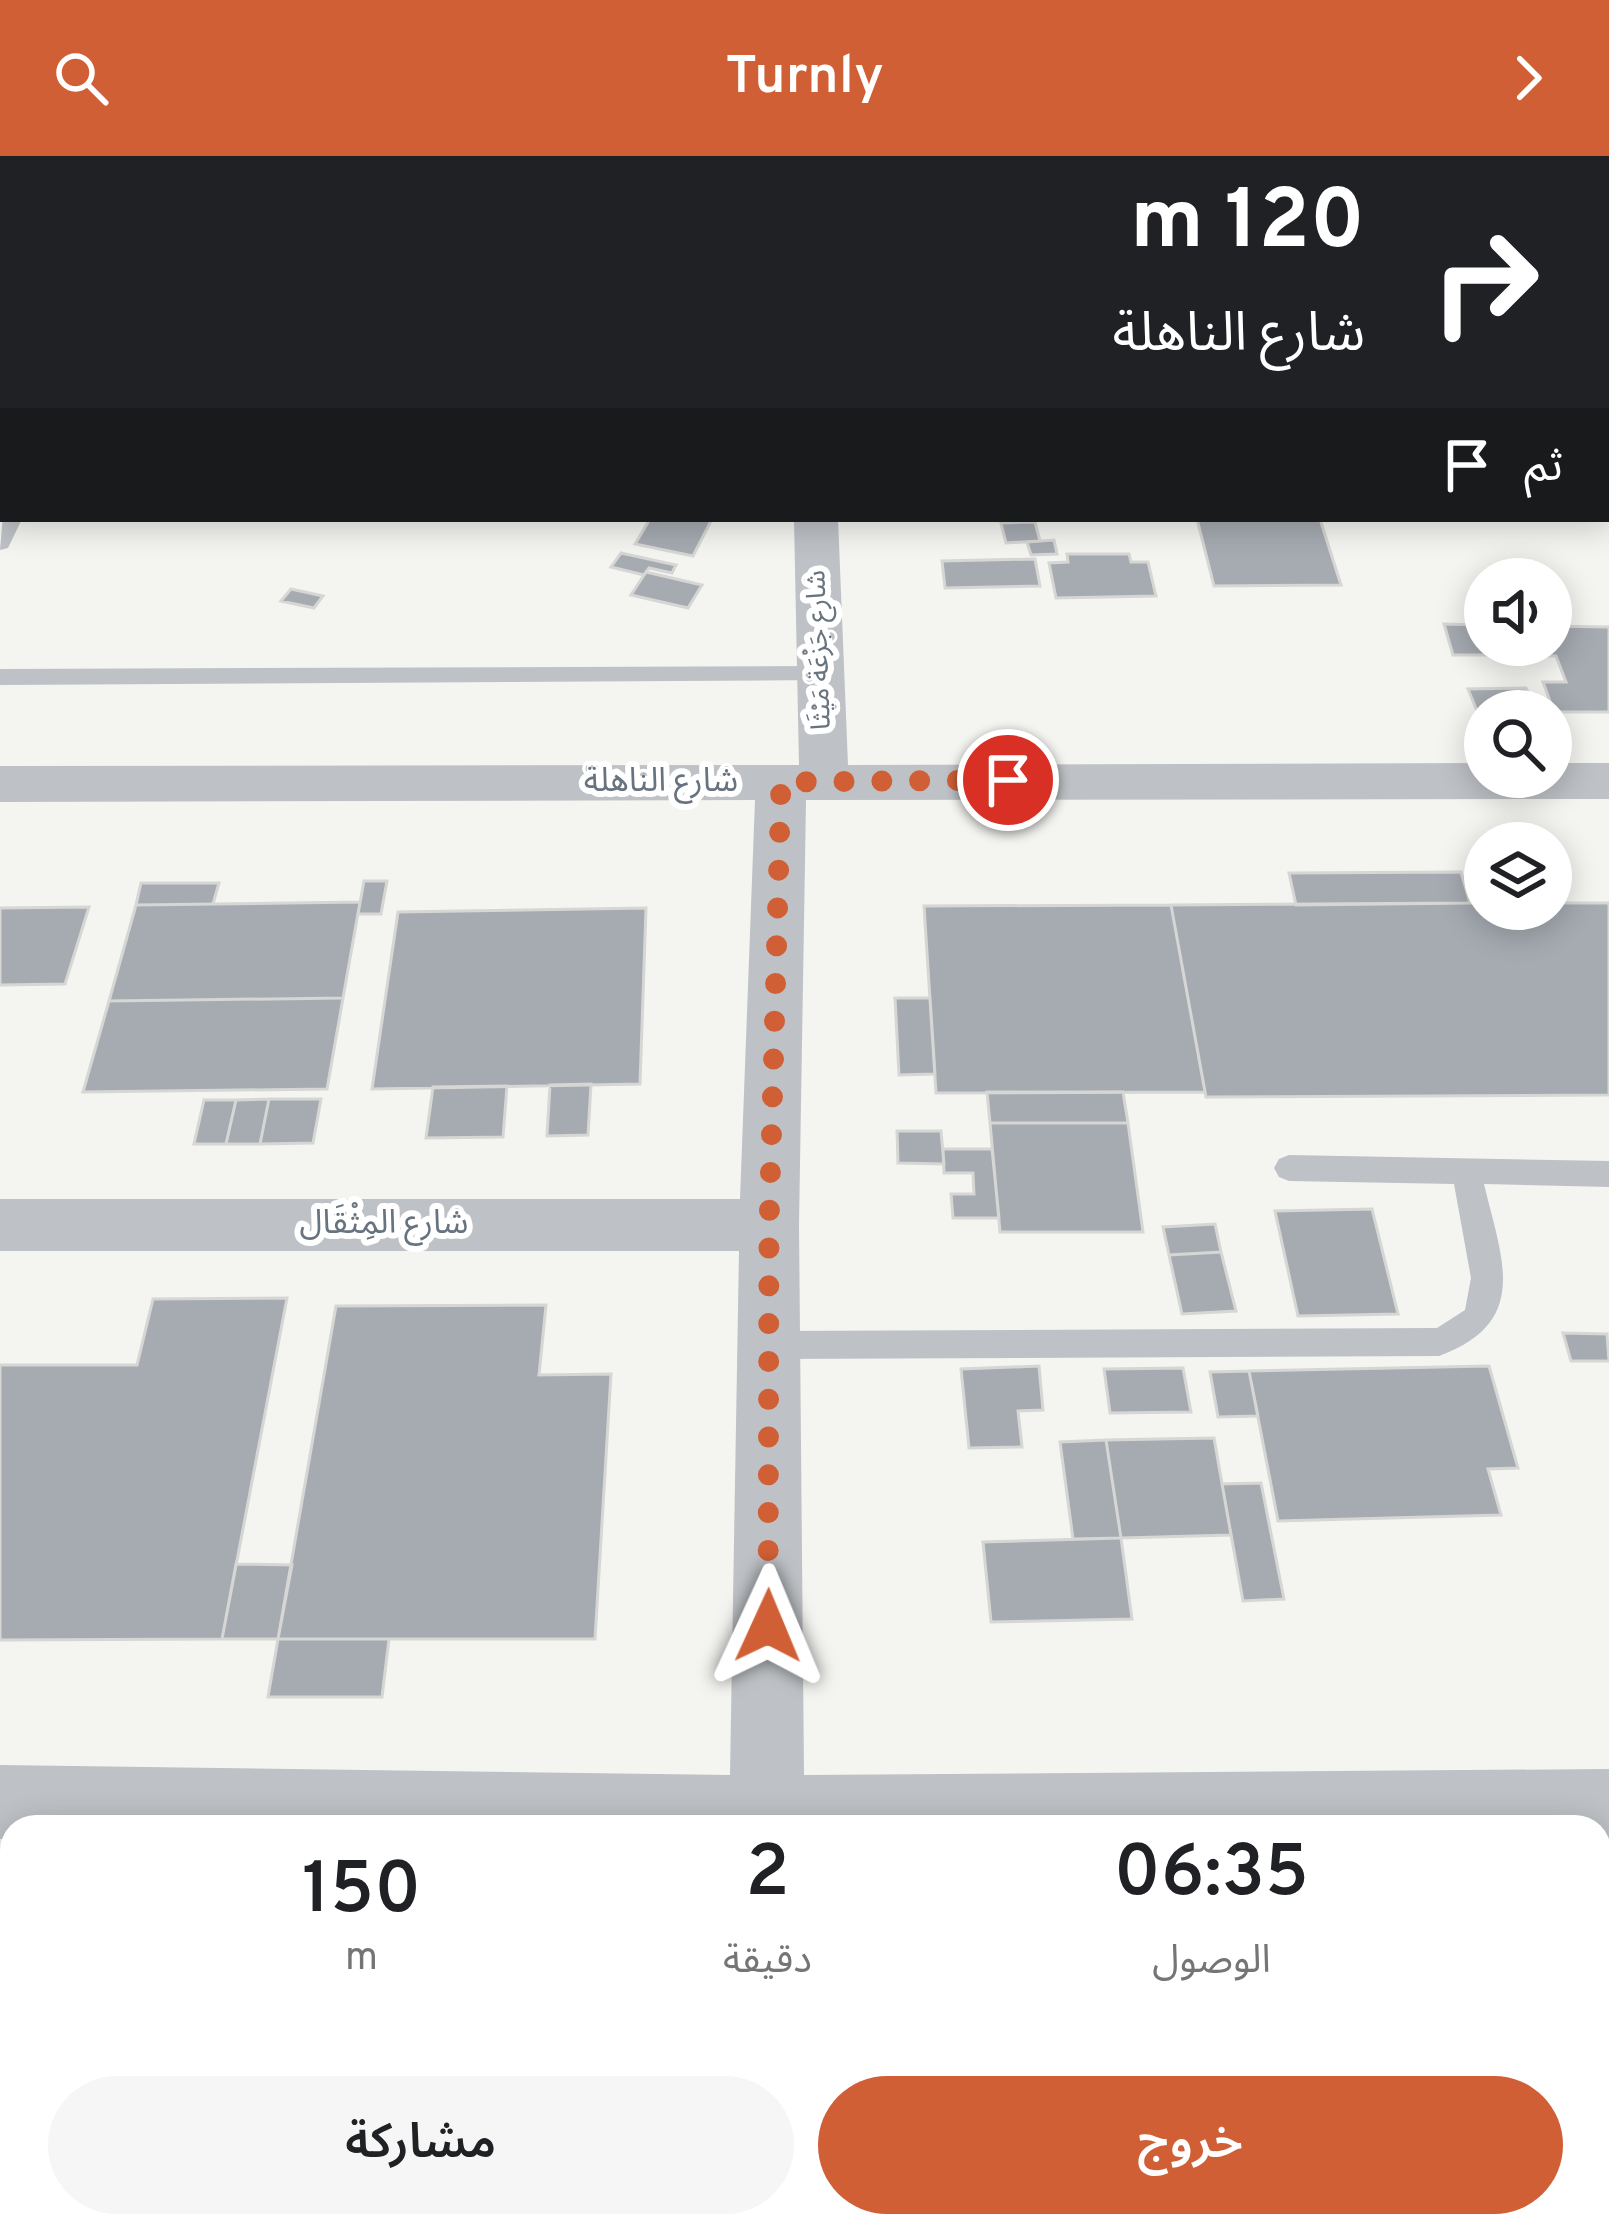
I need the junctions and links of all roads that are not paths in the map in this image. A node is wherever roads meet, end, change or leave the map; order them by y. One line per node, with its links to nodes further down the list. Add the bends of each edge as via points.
1 (816, 522): 2 (street, شارع جَزْعَة مَيْثَا)
2 (820, 674): 3 (lane); 4 (street, شارع جَزْعَة مَيْثَا)
3 (0, 677)
4 (802, 781): 5 (street, شارع الناهلة); 6 (street, شارع الناهلة); 11 (street, شارع جَزْعَة مَيْثَا)
5 (1609, 781)
6 (0, 784)
7 (1289, 1168): 8 (lane)
8 (1467, 1173): 9 (lane); 12 (lane, via 1484,1308 1468,1330 1439,1342)
9 (1609, 1174)
10 (0, 1225): 11 (street, شارع المِثْقَال)
11 (769, 1226): 12 (street, شارع جَزْعَة مَيْثَا)
12 (772, 1346): 16 (street, شارع جَزْعَة مَيْثَا)
13 (0, 1802): 15 (street)
14 (1609, 1806): 17 (street)
15 (553, 1815)
16 (766, 1815)
17 (1067, 1815)

